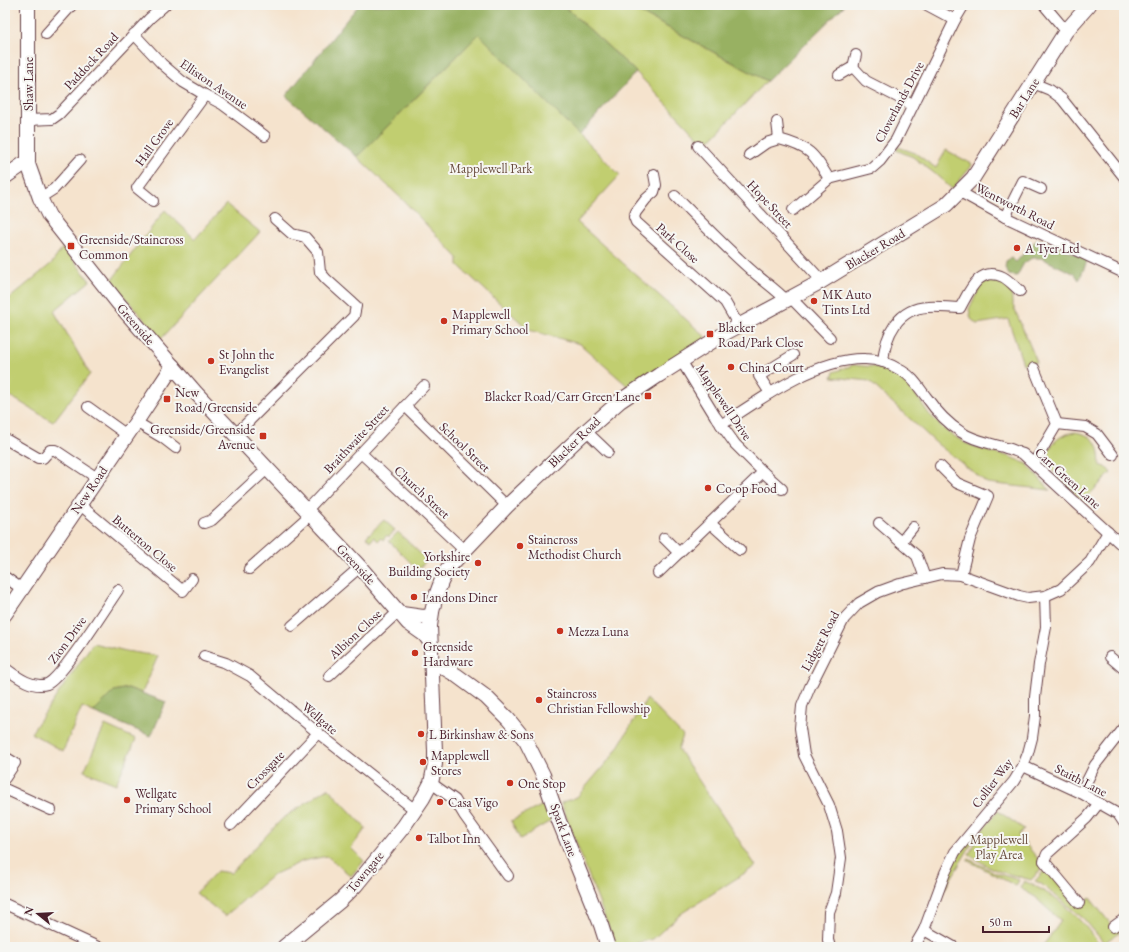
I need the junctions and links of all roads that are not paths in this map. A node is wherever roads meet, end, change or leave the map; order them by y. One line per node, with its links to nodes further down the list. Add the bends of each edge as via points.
1 (28, 5): 18 (main road, Shaw Lane)
2 (72, 5): 10 (street)
3 (166, 5): 11 (street, Paddock Road)
4 (927, 5): 8 (street)
5 (964, 5): 8 (street, Cloverlands Drive)
6 (1044, 5): 9 (street)
7 (1089, 5): 9 (main road, Bar Lane)
8 (955, 20): 17 (street, Cloverlands Drive)
9 (1066, 31): 15 (main road, Bar Lane)
10 (46, 34)
11 (134, 34): 16 (street, Elliston Avenue, via 162,64); 18 (street, Paddock Road, via 59,114 52,119)
12 (856, 55): 13 (street)
13 (853, 66): 14 (street); 17 (street, via 866,81)
14 (839, 75)
15 (1033, 83): 28 (street, via 1050,90 1062,99); 31 (main road, Bar Lane, via 973,178)
16 (205, 95): 20 (street, Elliston Avenue, via 222,104); 34 (street, Hall Grove, via 137,188)
17 (913, 105): 29 (street, Cloverlands Drive, via 896,140 880,162 872,168)
18 (28, 120): 25 (main road, Shaw Lane)
19 (777, 122): 21 (street)
20 (265, 136)
21 (779, 139): 23 (street, via 766,143); 29 (street, via 815,156)
22 (698, 146): 39 (street, Hope Street)
23 (750, 155)
24 (80, 160): 33 (street, via 54,189)
25 (28, 164): 27 (main road, via 22,165); 33 (main road, Greenside)
26 (654, 174): 42 (street, Park Close, via 654,192 636,212 636,222 725,302)
27 (5, 177)
28 (1124, 177)
29 (829, 179): 35 (street, Cloverlands Drive)
30 (1040, 189): 36 (street, via 1023,181)
31 (960, 192): 36 (street, Wentworth Road); 39 (main road, Blacker Road, via 936,212)
32 (675, 196): 41 (street, via 751,270)
33 (40, 198): 47 (main road, Greenside, via 49,216 74,249)
34 (153, 200)
35 (794, 210)
36 (1005, 217): 38 (street, Wentworth Road)
37 (275, 219): 57 (street, via 292,234 305,237 318,252 320,272 356,306 354,316)
38 (1124, 273)
39 (822, 281): 41 (main road, Blacker Road)
40 (1020, 292): 46 (street, via 1004,277 987,274 973,284 960,308 928,306 909,312 894,324 885,345)
41 (789, 300): 42 (main road, Blacker Road); 43 (street)
42 (738, 326): 45 (main road, Blacker Road)
43 (830, 338)
44 (792, 355): 50 (street, via 759,376)
45 (682, 362): 55 (street, Mapplewell Drive); 56 (main road, Blacker Road, via 620,401)
46 (883, 362): 50 (street, Carr Green Lane, via 852,359 828,365); 64 (street, Carr Green Lane, via 911,378 939,413 962,432 972,438 1023,454)
47 (173, 366): 53 (main road, New Road); 57 (main road, Greenside)
48 (1034, 368): 54 (street)
49 (424, 386): 51 (street, Braithwaite Street)
50 (770, 393): 55 (street, Carr Green Lane)
51 (405, 406): 62 (street, Braithwaite Street); 71 (street, School Street)
52 (88, 407): 58 (street)
53 (136, 422): 58 (main road, New Road); 60 (street)
54 (1057, 424): 63 (street, via 1085,427 1097,434); 64 (street)
55 (721, 425): 67 (street, Mapplewell Drive, via 735,444)
56 (586, 431): 61 (street); 71 (main road, Blacker Road)
57 (235, 435): 66 (main road, Greenside)
58 (127, 436): 68 (main road, New Road)
59 (7, 440): 68 (street, via 38,458 43,458 50,450 55,450)
60 (176, 448)
61 (608, 452)
62 (361, 453): 72 (street, Braithwaite Street); 81 (street, Church Street)
63 (1113, 455)
64 (1034, 463): 77 (street, Carr Green Lane)
65 (940, 466): 87 (street, via 957,483 988,496 970,539)
66 (267, 469): 72 (main road, Greenside); 73 (street, via 212,520)
67 (763, 472): 69 (street, Mapplewell Drive); 74 (street)
68 (97, 478): 70 (main road, New Road)
69 (782, 489)
70 (80, 504): 90 (street, Butterton Close, via 183,591); 91 (main road, New Road)
71 (507, 506): 81 (main road, Blacker Road)
72 (308, 513): 84 (main road, Greenside); 85 (street)
73 (204, 523)
74 (710, 523): 82 (street); 83 (street)
75 (879, 523): 79 (street)
76 (913, 527): 79 (street)
77 (1108, 532): 80 (street, Carr Green Lane); 93 (street, Lidgett Road, via 1090,562 1061,589)
78 (664, 538): 83 (street)
79 (901, 542): 89 (street, via 917,556)
80 (1124, 547)
81 (464, 550): 96 (main road, Blacker Road, via 448,568 442,580)
82 (740, 550)
83 (679, 553): 86 (street)
84 (360, 567): 94 (main road, Greenside); 97 (street)
85 (249, 569)
86 (658, 573)
87 (961, 575): 89 (street, Lidgett Road, via 942,574); 93 (street, Lidgett Road, via 1028,598)
88 (5, 577): 91 (street)
89 (925, 578): 127 (street, Lidgett Road, via 878,592 859,603 844,619 802,706 800,728 804,755 829,805 837,831 841,858 836,893 829,912)
90 (192, 579)
91 (22, 589): 95 (main road, New Road)
92 (118, 590): 102 (street, Zion Drive, via 61,672 48,684 31,683 20,679)
93 (1045, 596): 108 (street, Collier Way, via 1046,627 1035,690 1035,716 1032,738)
94 (400, 612): 96 (main road, via 423,617); 98 (main road, Greenside, via 408,623 425,635); 104 (street, Albion Close)
95 (5, 614)
96 (431, 616): 98 (main road, Blacker Road)
97 (292, 626)
98 (430, 642): 101 (main road, Towngate)
99 (204, 656): 106 (street, Wellgate, via 226,663 250,676)
100 (1110, 657): 103 (street)
101 (432, 664): 110 (main road, Towngate, via 435,764); 126 (main road, Spark Lane, via 456,675 486,697 526,741 543,775)
102 (5, 668)
103 (1124, 669)
104 (329, 676)
105 (1124, 728): 112 (street, via 1095,765)
106 (318, 733): 115 (street, Wellgate); 117 (street, Crossgate)
107 (5, 757): 109 (street, via 15,763)
108 (1022, 766): 112 (street, Staith Lane); 123 (street, Collier Way, via 1005,793 955,852)
109 (5, 778)
110 (431, 783): 115 (main road, Towngate); 118 (street, via 455,800)
111 (5, 789): 114 (street)
112 (1081, 793): 113 (street, Staith Lane)
113 (1099, 803): 116 (street, Staith Lane, via 1118,814); 119 (street, via 1087,818 1044,857 1044,861)
114 (51, 810)
115 (415, 810): 125 (main road, Towngate, via 340,902)
116 (1124, 822)
117 (230, 825)
118 (508, 876)
119 (1079, 903)
120 (5, 904): 124 (street)
121 (1124, 919): 122 (street)
122 (1113, 927)
123 (924, 930): 128 (street, Collier Way); 129 (street)
124 (98, 947)
125 (284, 947)
126 (608, 947)
127 (830, 947)
128 (914, 947)
129 (954, 947)

